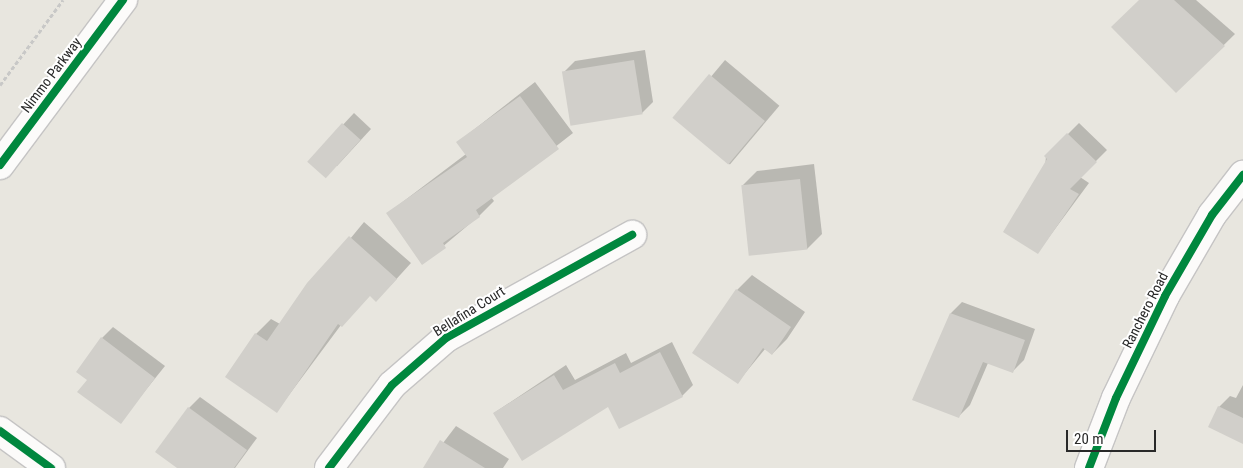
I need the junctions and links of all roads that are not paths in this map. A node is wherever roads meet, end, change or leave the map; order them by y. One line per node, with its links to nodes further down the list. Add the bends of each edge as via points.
1 (123, 0): 2 (street, Nimmo Parkway)
2 (0, 165)
3 (1243, 175): 8 (street, Ranchero Road, via 1212,215 1165,296 1116,398)
4 (632, 234): 7 (street, Bellafina Court, via 446,338 392,385)
5 (0, 431): 6 (street)
6 (51, 468)
7 (329, 468)
8 (1090, 468)

